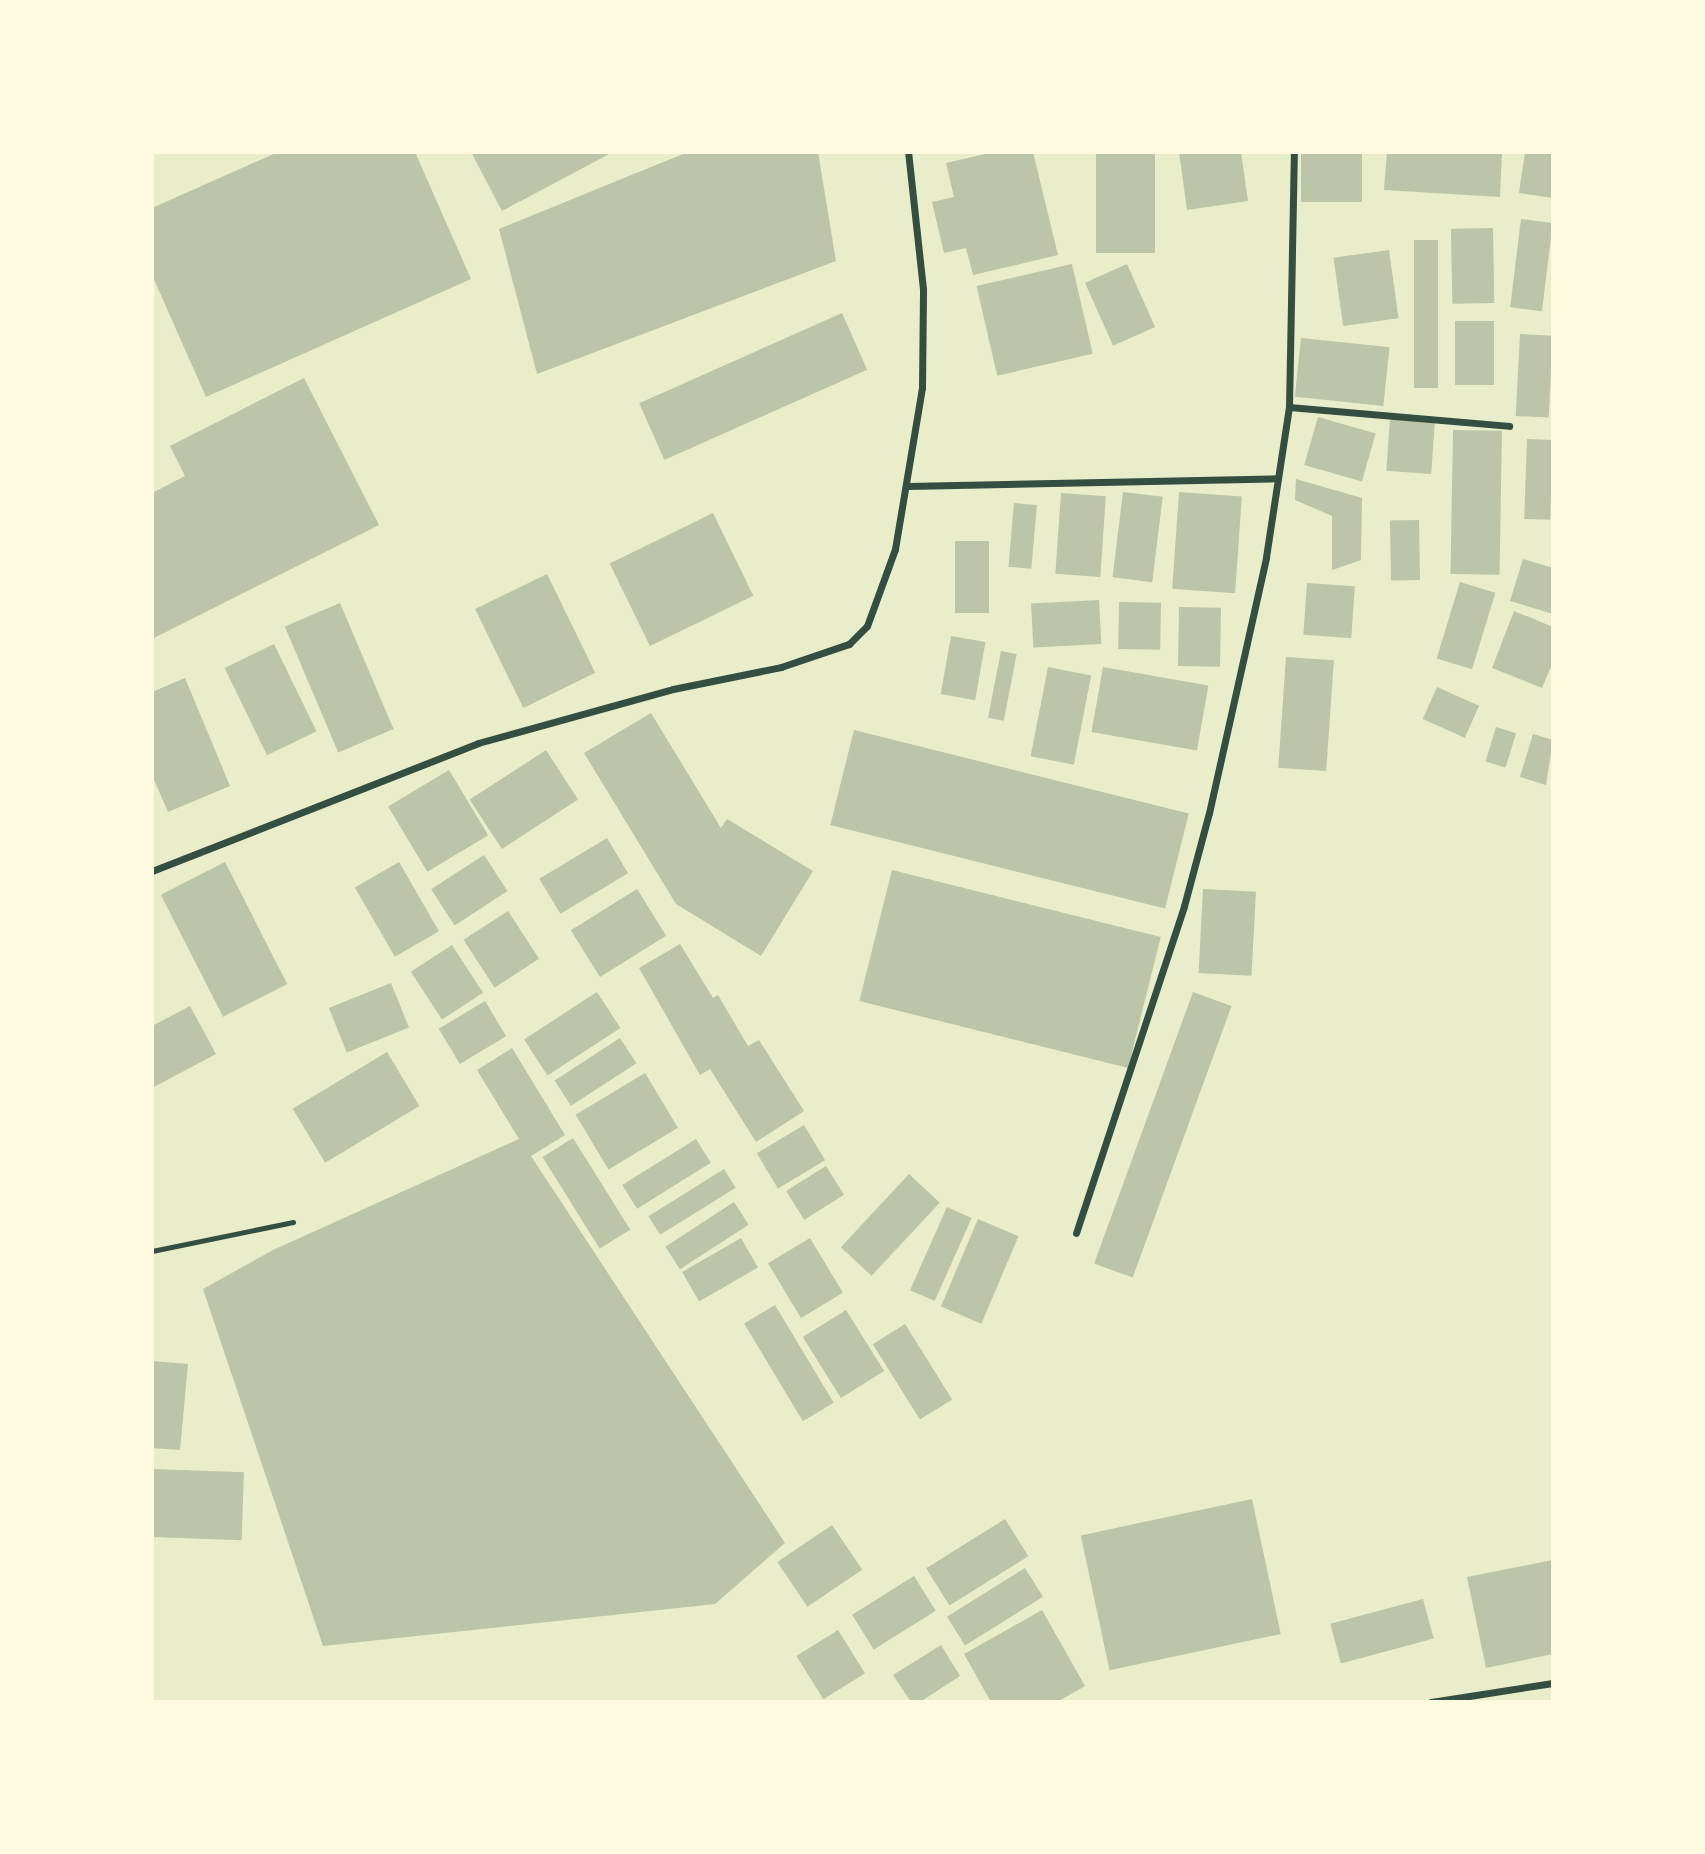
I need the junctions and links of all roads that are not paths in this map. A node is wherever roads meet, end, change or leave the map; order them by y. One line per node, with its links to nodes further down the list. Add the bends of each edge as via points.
1 (908, 152): 6 (street, via 923,289 922,388)
2 (1294, 152): 3 (street)
3 (1289, 407): 4 (street); 5 (street)
4 (1509, 426)
5 (1277, 478): 6 (street); 9 (street, via 1266,557 1209,813 1184,906)
6 (908, 486): 7 (street, via 879,601 867,626 849,644 781,667 673,689 478,743)
7 (152, 871)
8 (293, 1223): 10 (lane)
9 (1076, 1233)
10 (152, 1251)
11 (1553, 1683): 12 (street)
12 (1432, 1702)

